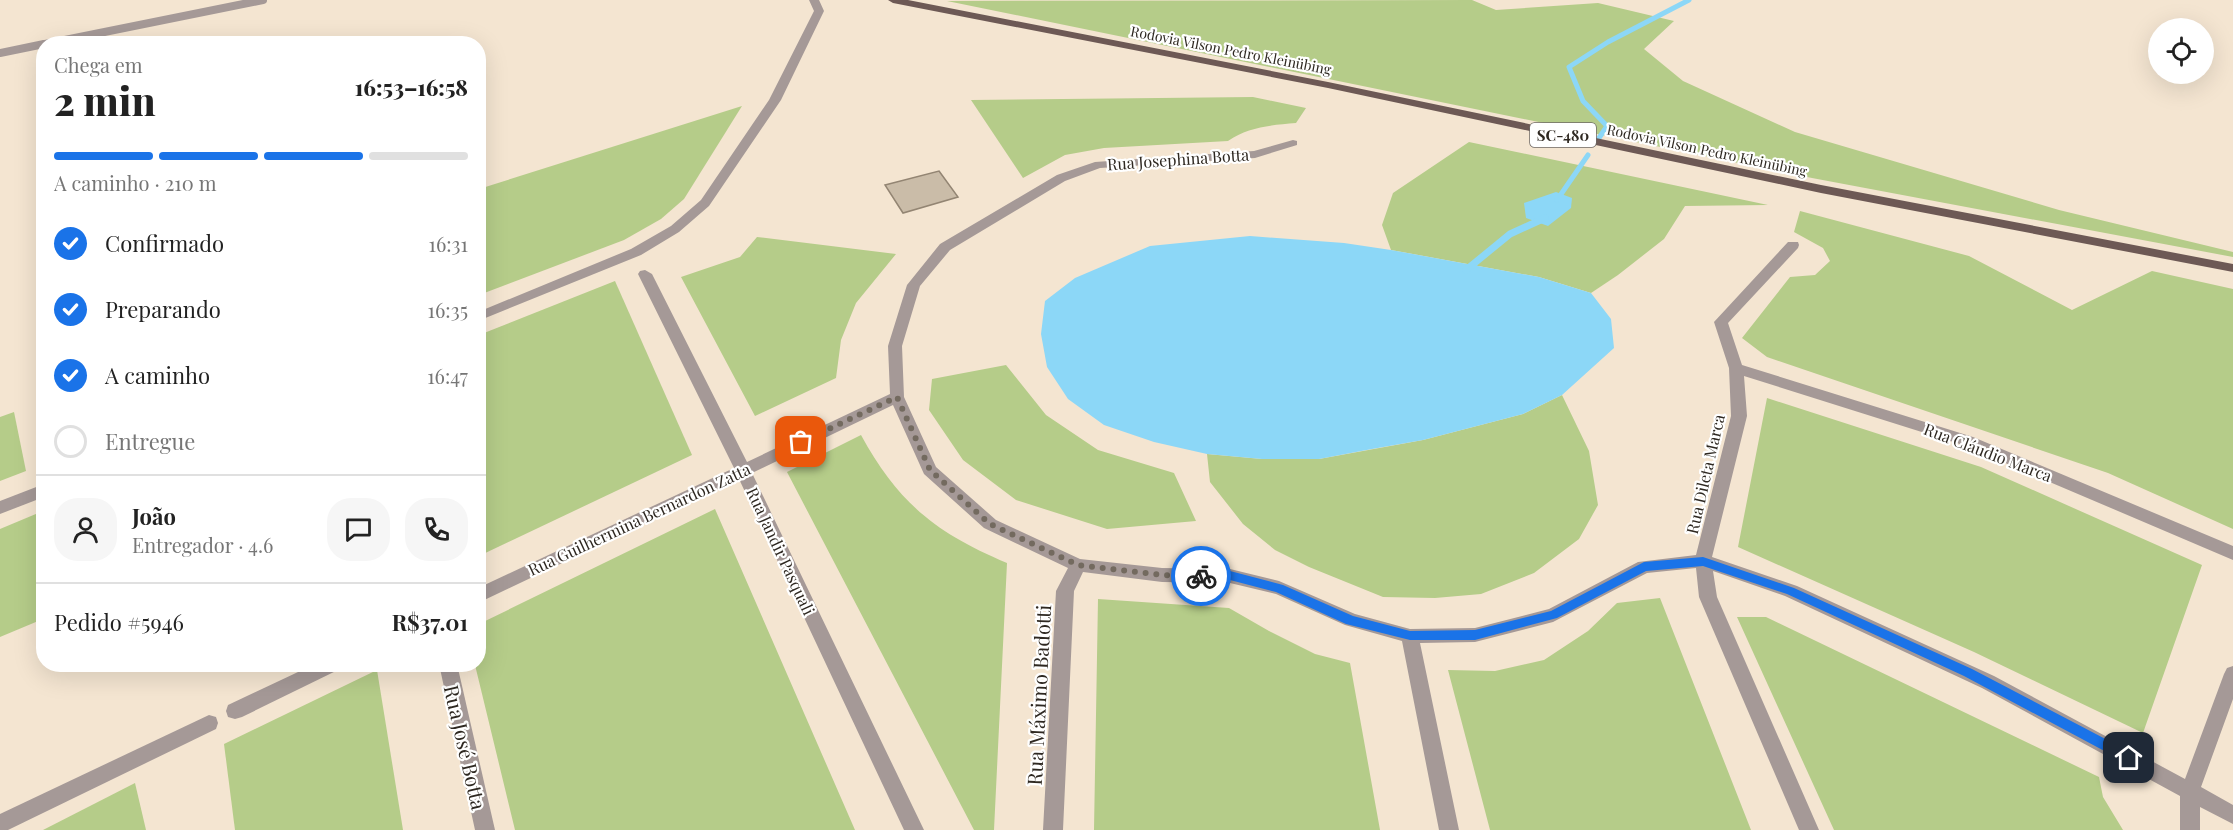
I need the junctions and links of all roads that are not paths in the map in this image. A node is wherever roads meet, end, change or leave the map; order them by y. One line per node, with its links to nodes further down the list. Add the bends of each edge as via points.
1 (264, 0): 4 (lane)
2 (814, 0): 11 (street, via 819,11 775,100 705,203 675,229 636,252)
3 (892, 0): 9 (main road, Rodovia Vilson Pedro Kleinübing / SC-480, via 1821,189)
4 (80, 36)
5 (36, 46): 6 (lane)
6 (0, 53)
7 (1293, 143): 13 (street, Rua Josephina Botta, via 1255,154 1099,165 1061,178 945,247 914,285 895,346)
8 (1793, 245): 12 (street, Rua Dileta Marca, via 1721,322)
9 (2233, 268)
10 (645, 274): 14 (street, Rua Jandir Pasquali)
11 (486, 314)
12 (1736, 368): 17 (street, Rua Cláudio Marca, via 1968,441); 18 (street, Rua Dileta Marca, via 1739,416)
13 (897, 397): 14 (street, Rua Guilhermina Bernardon Zatta); 19 (street, Rua Josephina Botta, via 930,470 990,524)
14 (743, 470): 20 (street, Rua Guilhermina Bernardon Zatta); 31 (street, Rua Jandir Pasquali)
15 (36, 493): 16 (street)
16 (0, 508)
17 (2233, 553)
18 (1703, 561): 21 (street, Rua Josephina Botta, via 1644,567 1553,615 1475,635); 27 (street, Rua Josephina Botta, via 1791,591 1988,682); 34 (street, via 1708,597)
19 (1078, 565): 21 (street, Rua Josephina Botta, via 1162,575 1230,576 1279,588 1350,621); 32 (street, Rua Máximo Badotti, via 1065,591)
20 (486, 592)
21 (1410, 636): 33 (street)
22 (317, 672): 25 (street)
23 (450, 672): 30 (street, Rua José Botta)
24 (2233, 674): 27 (street)
25 (235, 711)
26 (208, 723): 29 (street)
27 (2190, 790): 28 (street, Rua Josephina Botta); 35 (street)
28 (2233, 815)
29 (0, 824)
30 (485, 830)
31 (914, 830)
32 (1053, 830)
33 (1449, 830)
34 (1809, 830)
35 (2190, 830)

